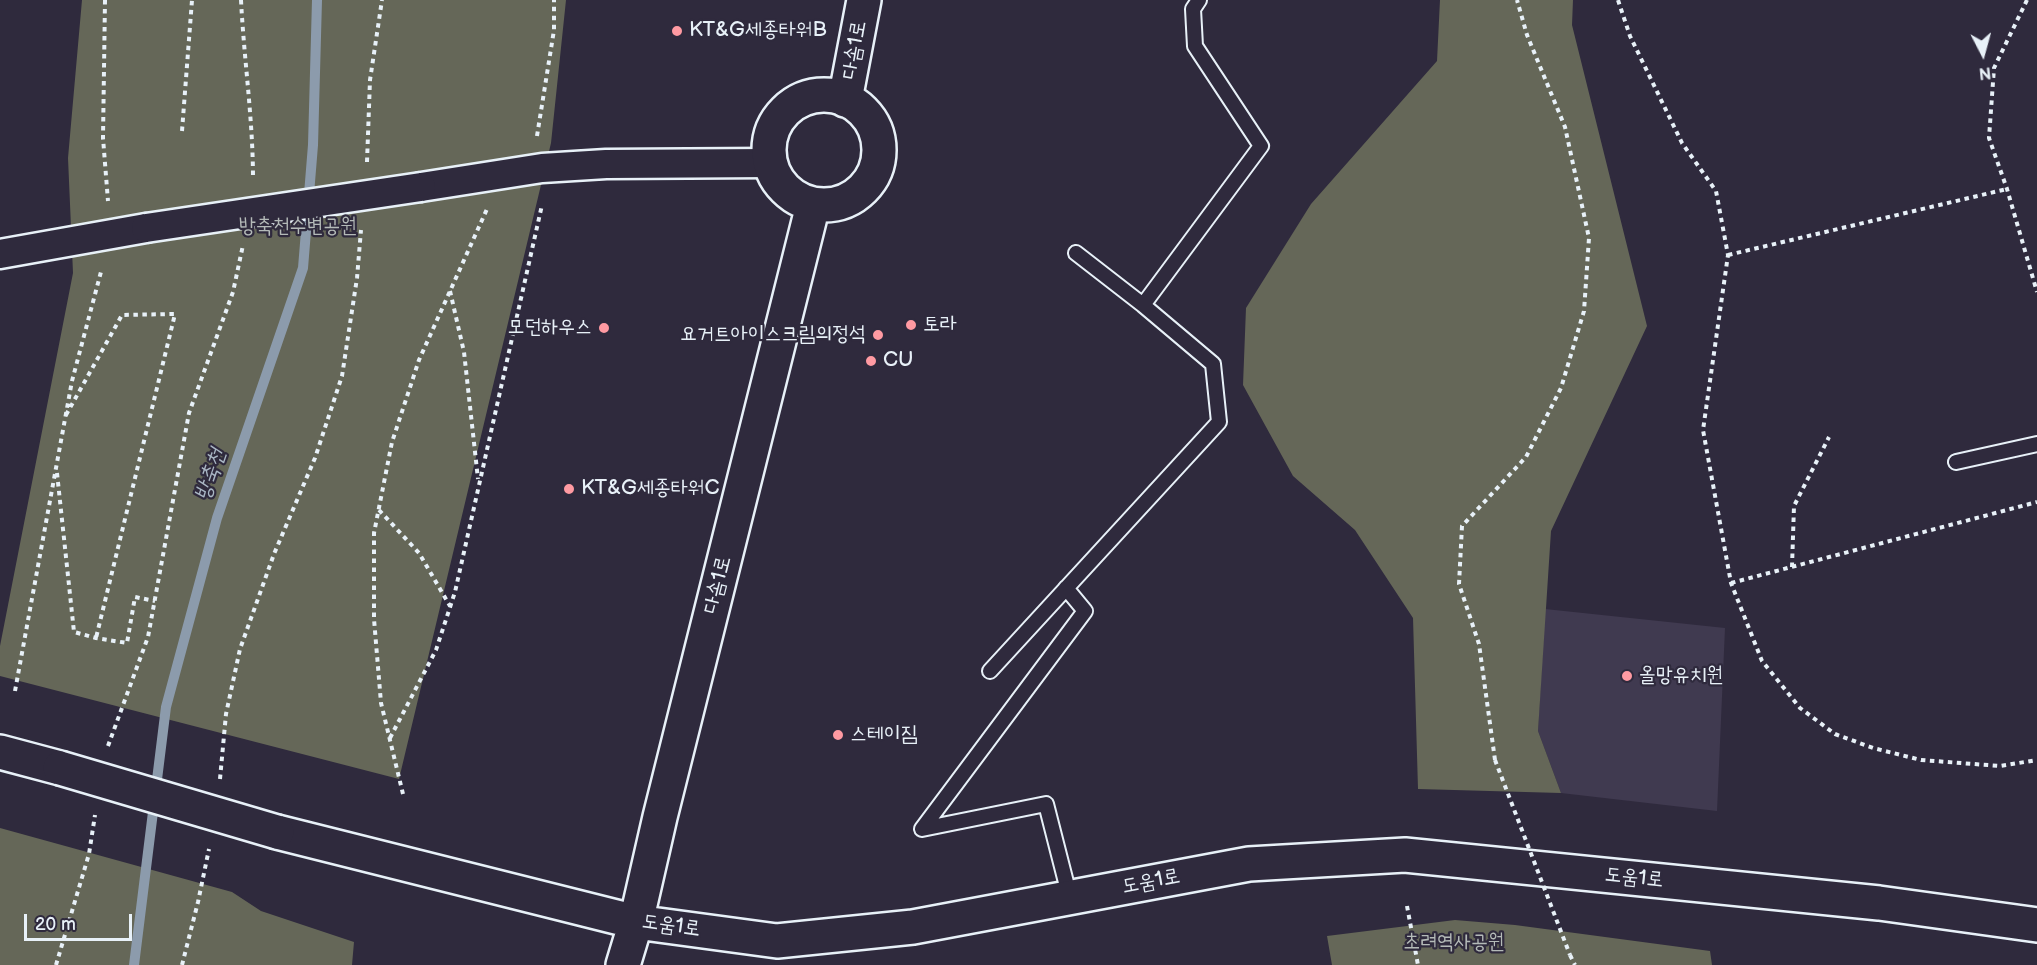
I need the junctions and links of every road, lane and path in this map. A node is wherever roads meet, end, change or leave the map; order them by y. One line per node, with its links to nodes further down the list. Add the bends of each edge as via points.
1 (105, 0): 20 (path, via 104,138)
2 (192, 0): 12 (path)
3 (241, 0): 16 (path)
4 (382, 0): 14 (path, via 370,80)
5 (554, 0): 13 (path, via 554,30)
6 (864, 0): 11 (street, 다솜1로)
7 (1199, 0): 30 (lane, via 1193,9 1195,46 1262,146)
8 (1517, 0): 63 (path, bridge, via 1527,35 1565,127 1590,238 1584,311 1561,388 1526,457 1462,526 1459,584 1479,644 1495,760)
9 (1618, 0): 26 (path, via 1630,36 1682,143 1716,191)
10 (2027, 0): 17 (path, via 1994,68 1989,138)
11 (845, 100): 15 (street, 다솜1로, via 810,97 794,104 771,133); 18 (street, 다솜1로, via 872,123 879,158 863,189 849,200)
12 (182, 131)
13 (536, 141)
14 (367, 163)
15 (770, 163): 18 (street, via 781,186 795,198); 25 (street, bridge, via 542,168)
16 (252, 183)
17 (2007, 189): 26 (path); 29 (path)
18 (813, 204): 57 (street, 다솜1로)
19 (542, 205): 36 (path)
20 (109, 208)
21 (487, 208): 28 (path)
22 (362, 221): 51 (path, via 342,376 315,458 274,554 240,649 226,714)
23 (245, 238): 42 (path, via 233,292 189,413)
24 (1076, 253): 30 (lane)
25 (0, 254)
26 (1728, 255): 40 (path, via 1702,430)
27 (104, 262): 31 (path)
28 (449, 290): 36 (path, via 464,352); 38 (path, via 419,360 392,442)
29 (2037, 292)
30 (1143, 305): 41 (lane, via 1213,364 1220,422)
31 (66, 415): 35 (path); 44 (path, via 122,315 175,314)
32 (1829, 437): 39 (path, via 1794,506)
33 (2037, 444): 34 (lane)
34 (1956, 462)
35 (57, 467): 44 (path, via 74,632); 46 (path)
36 (478, 482): 43 (path)
37 (2037, 502): 39 (path)
38 (379, 510): 43 (path, via 419,553); 47 (path, via 374,533 374,619 381,703)
39 (1792, 567): 40 (path)
40 (1731, 583): 50 (path, via 1762,661 1800,708 1835,734 1921,760 2000,766)
41 (1066, 588): 45 (lane); 55 (lane, via 1085,611 922,830 1046,804)
42 (155, 601): 44 (path, via 135,597 127,643); 49 (path, via 148,638)
43 (450, 606): 47 (path, via 436,650)
44 (96, 638)
45 (990, 671)
46 (15, 691)
47 (390, 739): 52 (path)
48 (0, 752): 57 (street, 도움1로, bridge, via 277,832)
49 (105, 756)
50 (2037, 760)
51 (219, 790)
52 (403, 794)
53 (96, 810): 59 (path, via 89,854)
54 (210, 846): 60 (path)
55 (1070, 898): 57 (street, 도움1로, via 913,927 777,940); 58 (street, 도움1로, via 1249,864 1405,855 1879,903)
56 (1407, 906): 62 (path)
57 (636, 922): 61 (street, 다솜1로)
58 (2037, 926)
59 (56, 965)
60 (182, 965)
61 (623, 965)
62 (1418, 965)
63 (1575, 965)

